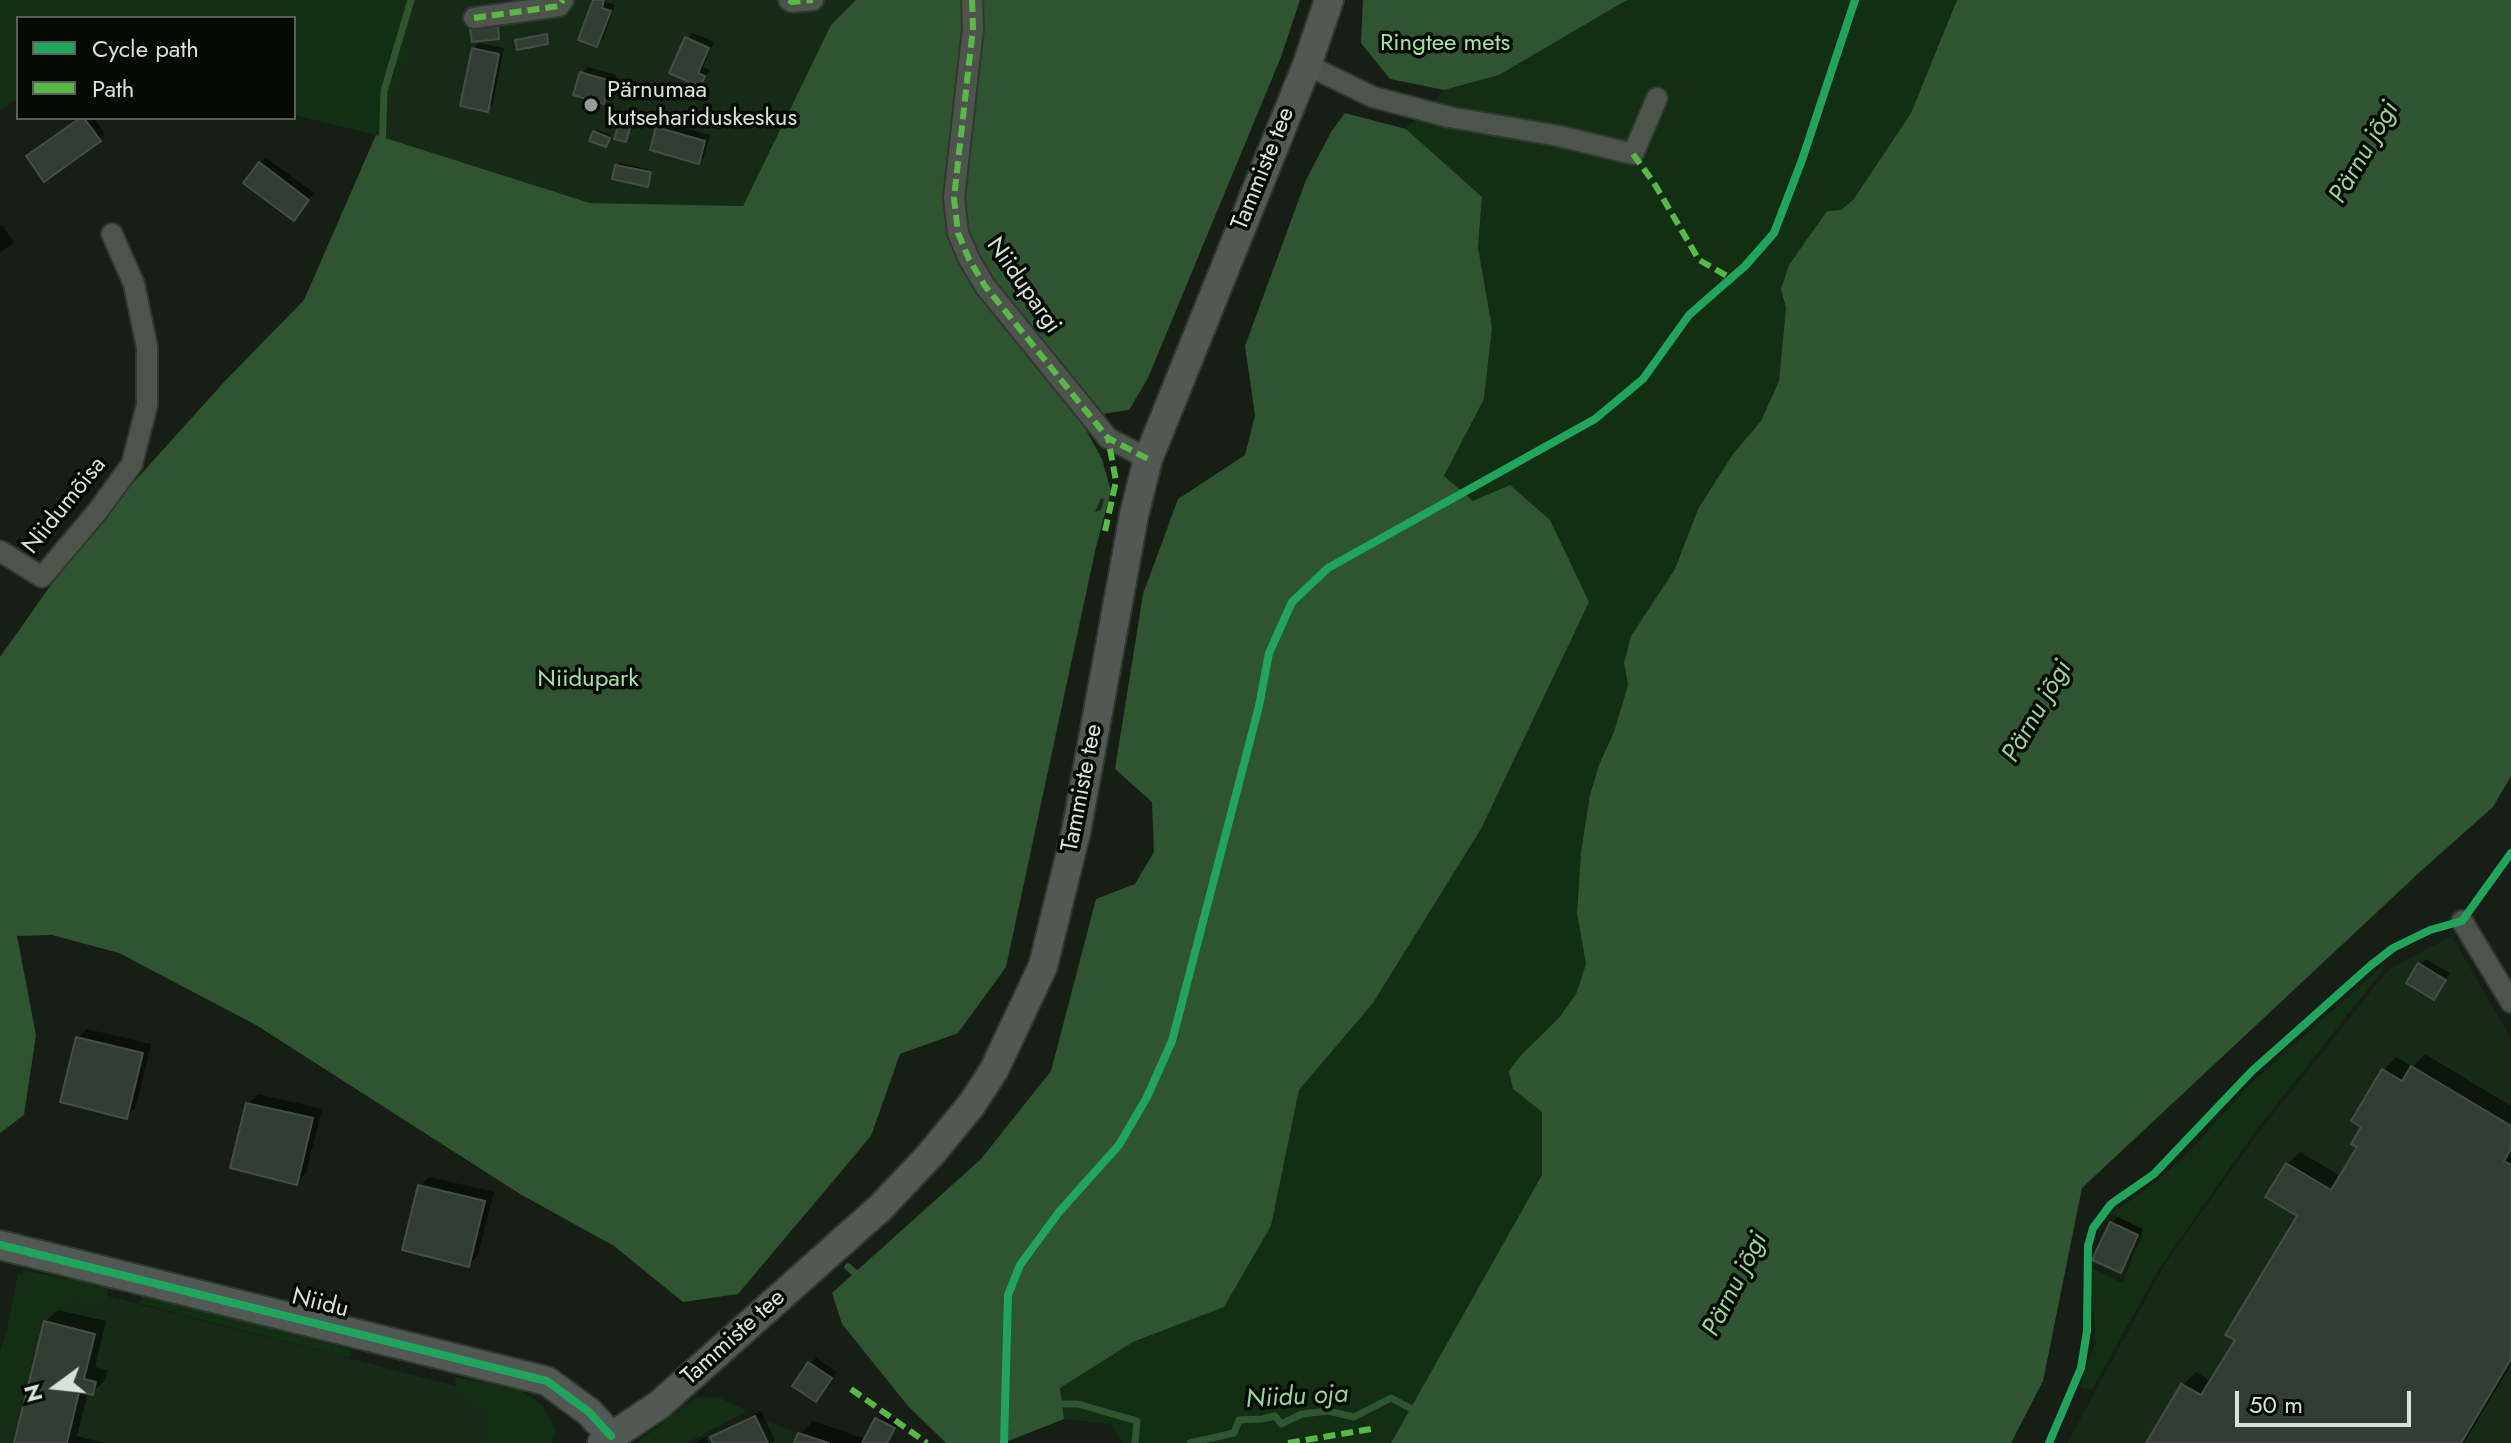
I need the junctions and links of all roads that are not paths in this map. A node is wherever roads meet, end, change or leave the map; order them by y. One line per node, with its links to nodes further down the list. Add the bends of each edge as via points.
1 (563, 0): 6 (street, via 559,6)
2 (789, 0): 3 (street)
3 (813, 0)
4 (972, 0): 10 (street, Niidupargi, via 954,198 958,233 985,286 1108,438)
5 (1329, 0): 7 (main road, Tammiste tee)
6 (474, 18)
7 (1307, 65): 8 (street, via 1373,97 1633,154); 10 (main road, Tammiste tee)
8 (1657, 98)
9 (112, 234): 11 (street, Niidumõisa, via 134,284 147,347 147,405 132,464 42,577)
10 (1148, 459): 15 (main road, Tammiste tee, via 1076,832 1043,966 994,1070 972,1104 881,1207 671,1395)
11 (0, 551)
12 (2462, 921): 13 (street)
13 (2511, 1002)
14 (0, 1245): 15 (main road, Niidu, via 547,1381 580,1404)
15 (607, 1439)

